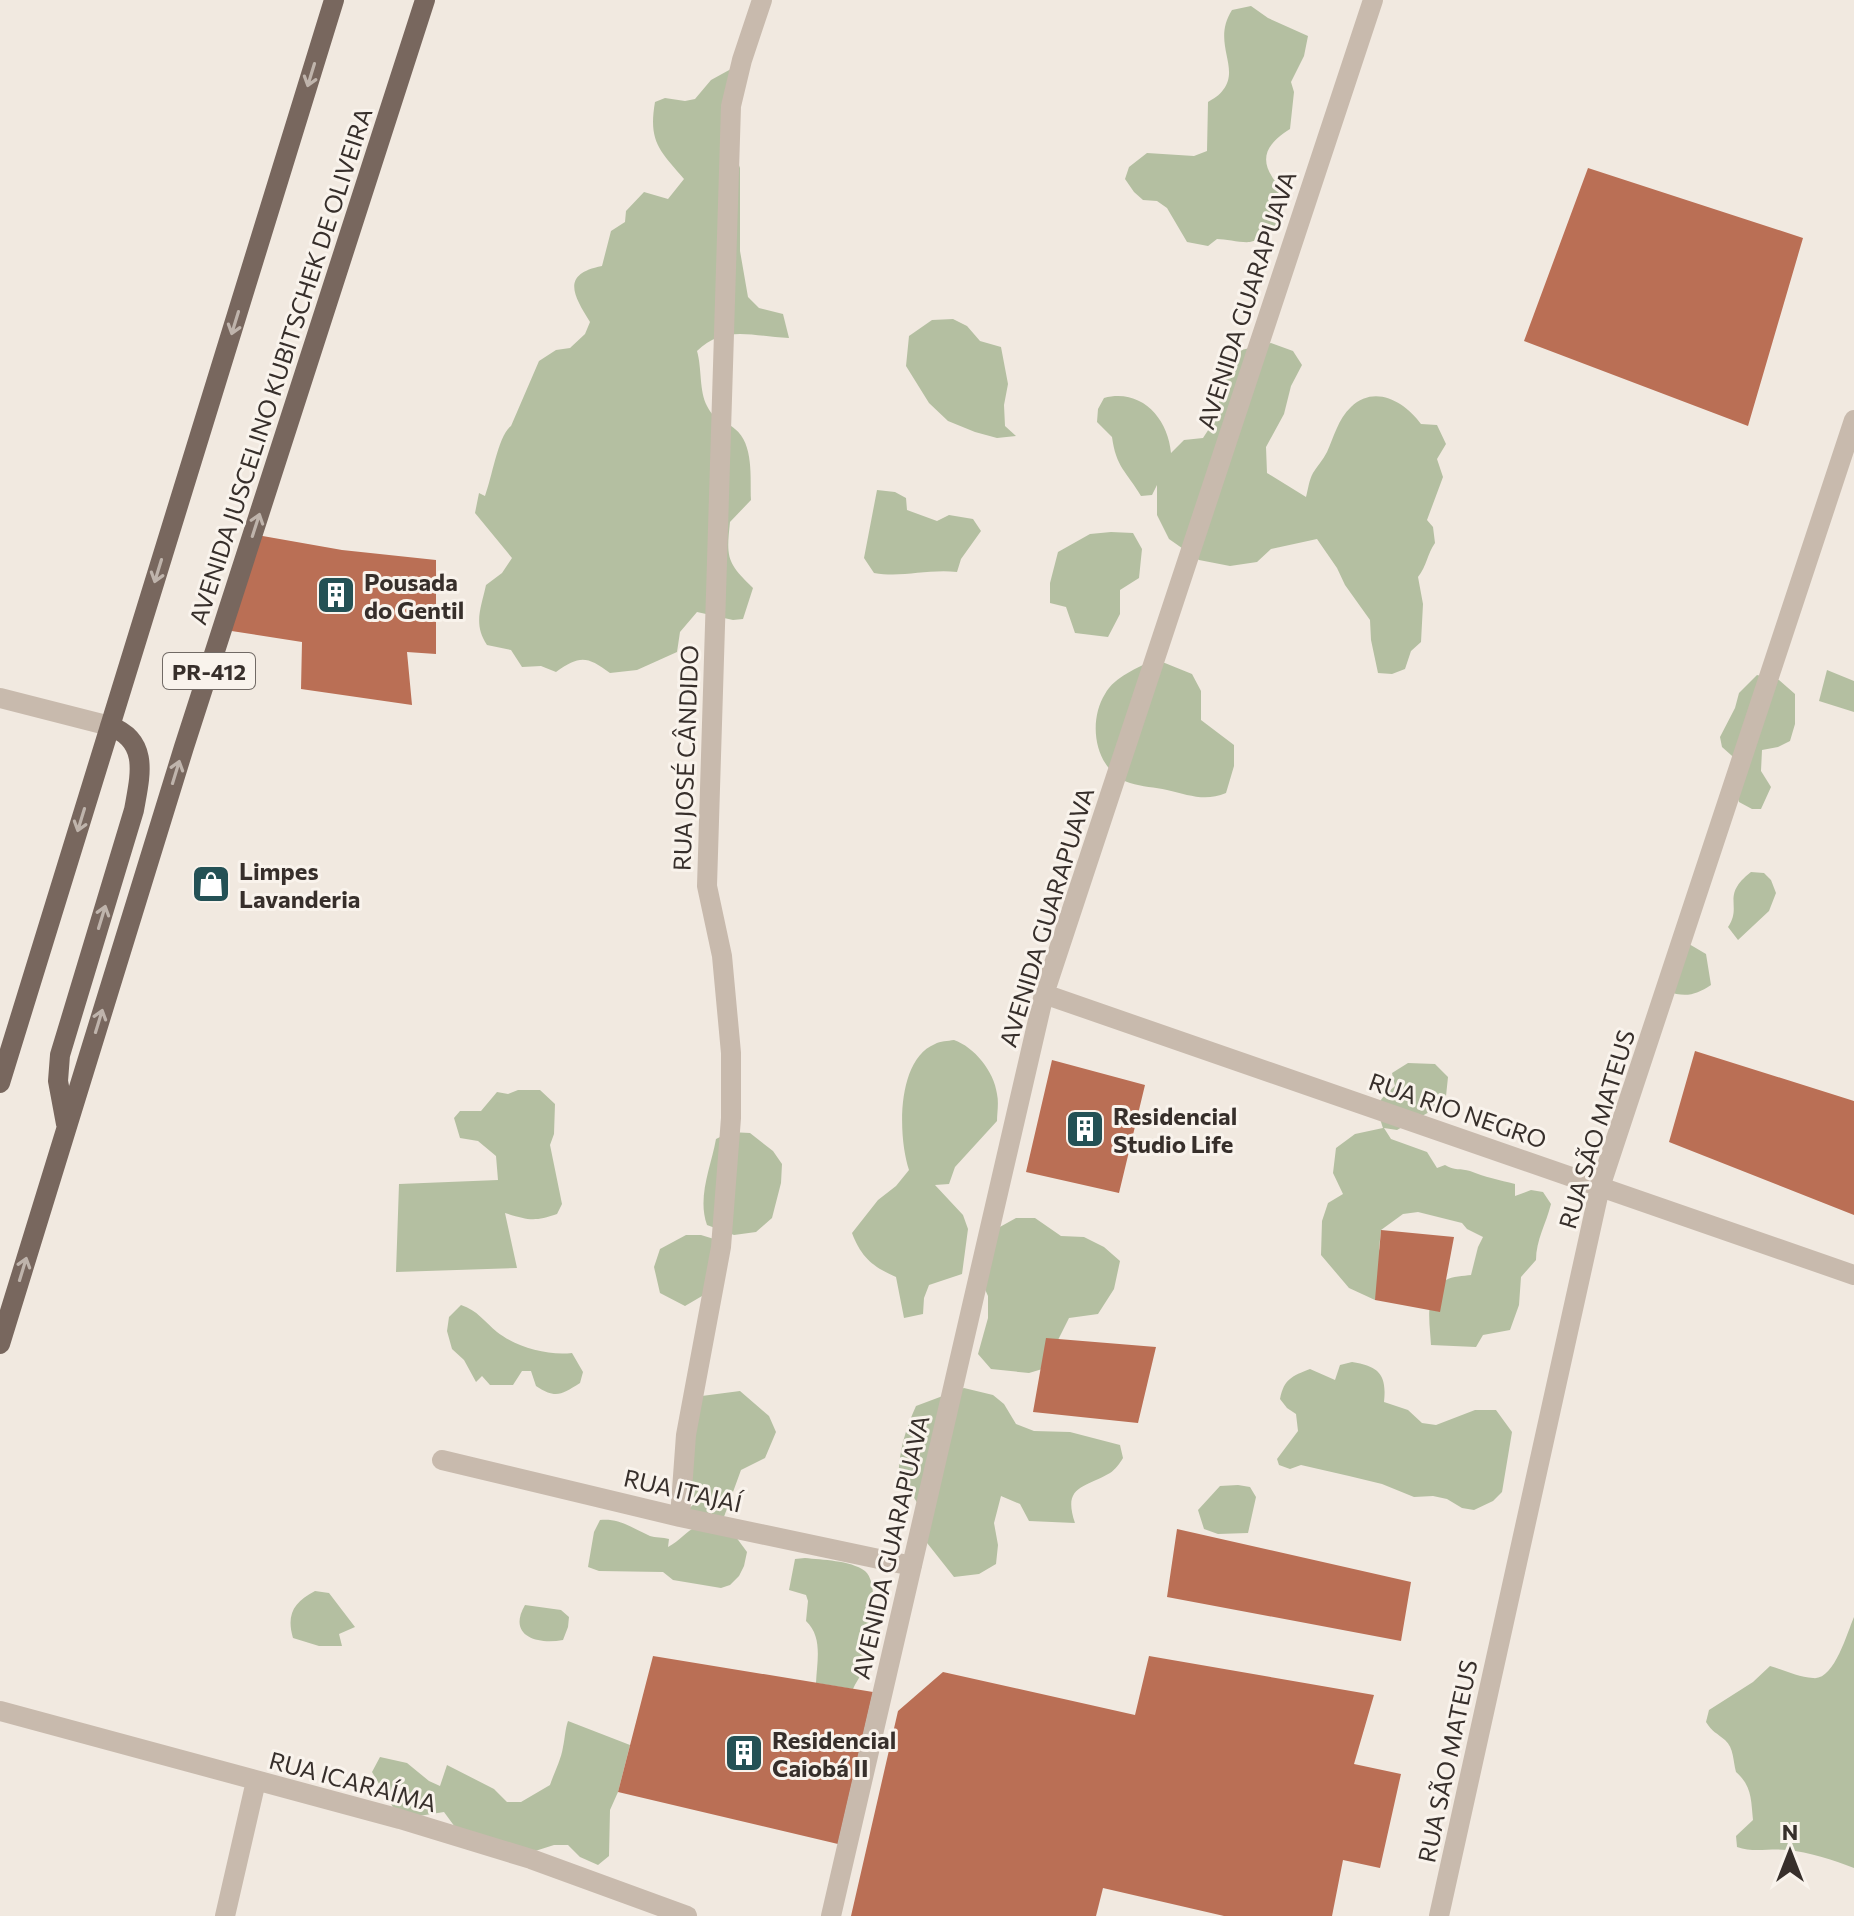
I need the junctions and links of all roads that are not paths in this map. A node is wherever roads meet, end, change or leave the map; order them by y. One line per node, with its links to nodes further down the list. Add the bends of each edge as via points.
1 (334, 0): 7 (main road, PR-412, one-way to 7)
2 (425, 0): 10 (main road, AVENIDA JUSCELINO KUBITSCHEK DE OLIVEIRA / PR-412, one-way to 2)
3 (762, 0): 15 (street, RUA JOSÉ CÂNDIDO, via 731,106 707,886 722,956 731,1118 721,1247 686,1435)
4 (1373, 0): 8 (street, AVENIDA GUARAPUAVA)
5 (1854, 420): 11 (street, RUA SÃO MATEUS)
6 (0, 698): 7 (street)
7 (110, 726): 9 (main road, PR-412, one-way to 9); 10 (main road, one-way to 7, via 58,1081 60,1055 140,779 133,741)
8 (1044, 994): 11 (street, RUA RIO NEGRO); 16 (street, AVENIDA GUARAPUAVA)
9 (0, 1083)
10 (66, 1128): 13 (main road, AVENIDA JUSCELINO KUBITSCHEK DE OLIVEIRA / PR-412, one-way to 10)
11 (1600, 1187): 12 (street, RUA RIO NEGRO); 22 (street, RUA SÃO MATEUS)
12 (1854, 1275)
13 (0, 1344)
14 (442, 1460): 15 (street, RUA ITAJAÍ)
15 (680, 1517): 16 (street, RUA ITAJAÍ)
16 (912, 1566): 21 (street, AVENIDA GUARAPUAVA)
17 (0, 1711): 18 (street, RUA ICARAÍMA)
18 (256, 1781): 19 (street); 20 (street, RUA ICARAÍMA, via 531,1859)
19 (225, 1916)
20 (687, 1916)
21 (831, 1916)
22 (1439, 1916)

